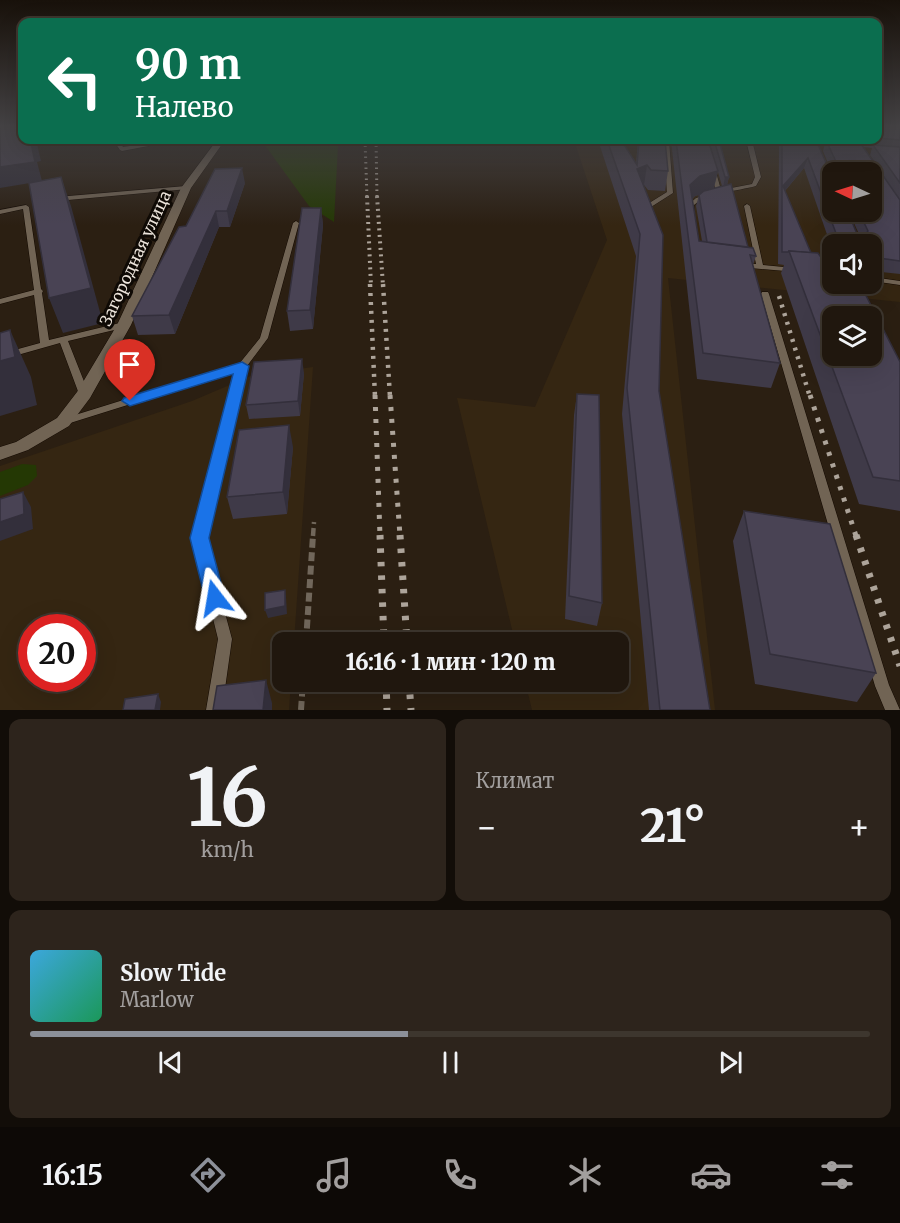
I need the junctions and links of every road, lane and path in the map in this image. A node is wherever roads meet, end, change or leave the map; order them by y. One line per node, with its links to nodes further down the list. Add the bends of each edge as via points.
1 (207, 159): 5 (street, Загородная улица)
2 (667, 159): 10 (lane, via 670,193)
3 (754, 159): 6 (lane, via 758,177 754,185)
4 (710, 161): 6 (lane)
5 (186, 188): 8 (lane, via 63,197); 25 (street, Загородная улица)
6 (719, 193): 14 (lane, via 691,205)
7 (645, 197): 10 (lane)
8 (45, 202)
9 (36, 204): 12 (lane)
10 (648, 206): 15 (lane)
11 (747, 206): 18 (lane)
12 (26, 207): 13 (lane); 22 (lane)
13 (0, 212)
14 (693, 216)
15 (652, 217)
16 (296, 223): 29 (lane, via 264,338)
17 (730, 264): 18 (lane)
18 (760, 267): 19 (lane)
19 (802, 270)
20 (882, 280): 21 (lane)
21 (900, 283)
22 (39, 291): 24 (lane); 27 (lane)
23 (765, 294): 38 (lane, via 882,686)
24 (0, 302)
25 (124, 325): 26 (lane); 30 (street, Загородная улица)
26 (64, 341): 27 (lane); 30 (lane)
27 (45, 344): 28 (lane)
28 (0, 357)
29 (242, 366): 31 (lane); 36 (lane, via 199,538 225,639)
30 (84, 394): 31 (street, Загородная улица)
31 (63, 422): 32 (street)
32 (0, 454)
33 (314, 522): 34 (path)
34 (307, 632)
35 (302, 692): 37 (path)
36 (214, 710)
37 (301, 710)
38 (893, 710)

